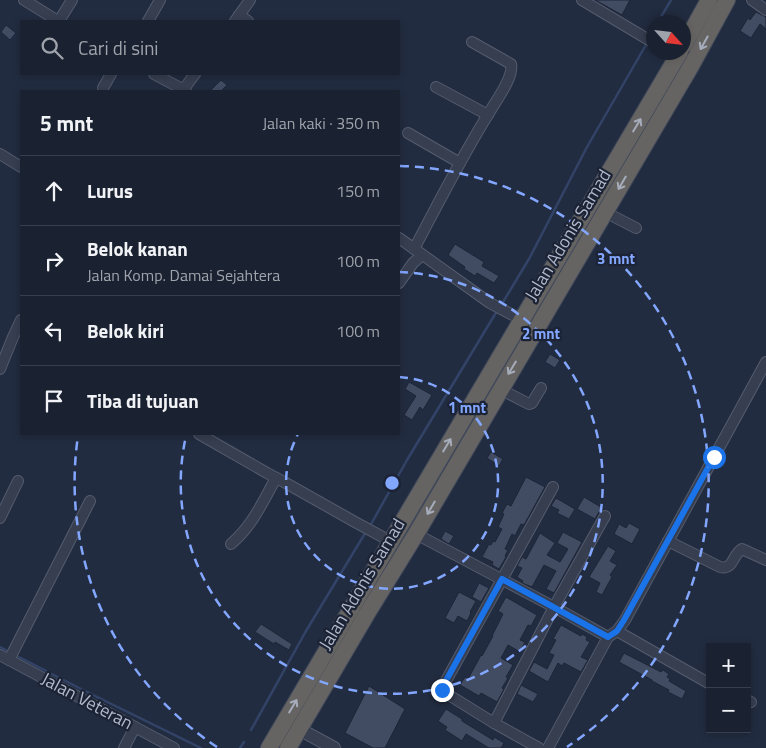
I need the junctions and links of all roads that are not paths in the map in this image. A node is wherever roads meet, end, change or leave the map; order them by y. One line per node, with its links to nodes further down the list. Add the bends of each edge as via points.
1 (24, 0): 11 (street)
2 (72, 0): 12 (street)
3 (160, 0): 13 (street)
4 (250, 0): 10 (street)
5 (582, 0): 15 (street)
6 (709, 0): 14 (highway)
7 (727, 0): 19 (highway, Jalan Adonis Samad, one-way to 19)
8 (752, 0): 9 (street)
9 (766, 10)
10 (241, 19)
11 (57, 20)
12 (60, 20)
13 (149, 20)
14 (691, 29)
15 (646, 39)
16 (472, 42): 26 (street, via 511,64 510,76)
17 (672, 60): 36 (highway, one-way to 17)
18 (685, 60): 19 (highway)
19 (691, 66): 31 (highway, Jalan Adonis Samad, one-way to 31)
20 (110, 75): 24 (street)
21 (156, 75): 25 (street)
22 (194, 75): 25 (street)
23 (436, 87): 26 (street)
24 (103, 88)
25 (179, 89)
26 (488, 115): 29 (street)
27 (408, 133): 29 (street)
28 (0, 154): 30 (street)
29 (460, 162): 34 (street)
30 (20, 166)
31 (605, 212): 32 (street); 42 (highway, Jalan Adonis Samad, one-way to 42)
32 (636, 228)
33 (400, 239): 34 (street)
34 (418, 252): 35 (street); 36 (street, via 490,303)
35 (400, 282)
36 (516, 316): 51 (highway, one-way to 36)
37 (20, 325): 38 (street)
38 (17, 339): 40 (street)
39 (766, 362): 52 (street)
40 (0, 370)
41 (541, 388): 42 (street, via 530,404)
42 (500, 389): 50 (highway, Jalan Adonis Samad, one-way to 50)
43 (202, 435): 44 (street)
44 (276, 478): 51 (street); 53 (street, via 250,525)
45 (18, 481): 49 (street)
46 (553, 487): 55 (street)
47 (90, 501): 60 (street)
48 (605, 516): 56 (street)
49 (0, 518)
50 (416, 534): 55 (street); 57 (highway, Jalan Adonis Samad)
51 (384, 537): 57 (highway)
52 (668, 541): 54 (street, via 720,568 729,566 742,550); 58 (street)
53 (231, 544)
54 (766, 560)
55 (502, 579): 56 (street); 62 (street, via 442,688)
56 (554, 607): 59 (street); 62 (street)
57 (361, 608): 64 (highway, Jalan Adonis Samad); 67 (highway, one-way to 57)
58 (617, 631): 59 (street); 61 (street)
59 (608, 637): 71 (street)
60 (5, 658): 63 (street, Jalan Veteran)
61 (706, 682)
62 (494, 723): 70 (street)
63 (135, 727): 65 (street); 66 (street, Jalan Veteran)
64 (299, 729): 68 (highway, Jalan Adonis Samad); 69 (street)
65 (124, 748)
66 (174, 748)
67 (269, 748)
68 (288, 748)
69 (334, 748)
70 (539, 748)
71 (548, 748)

